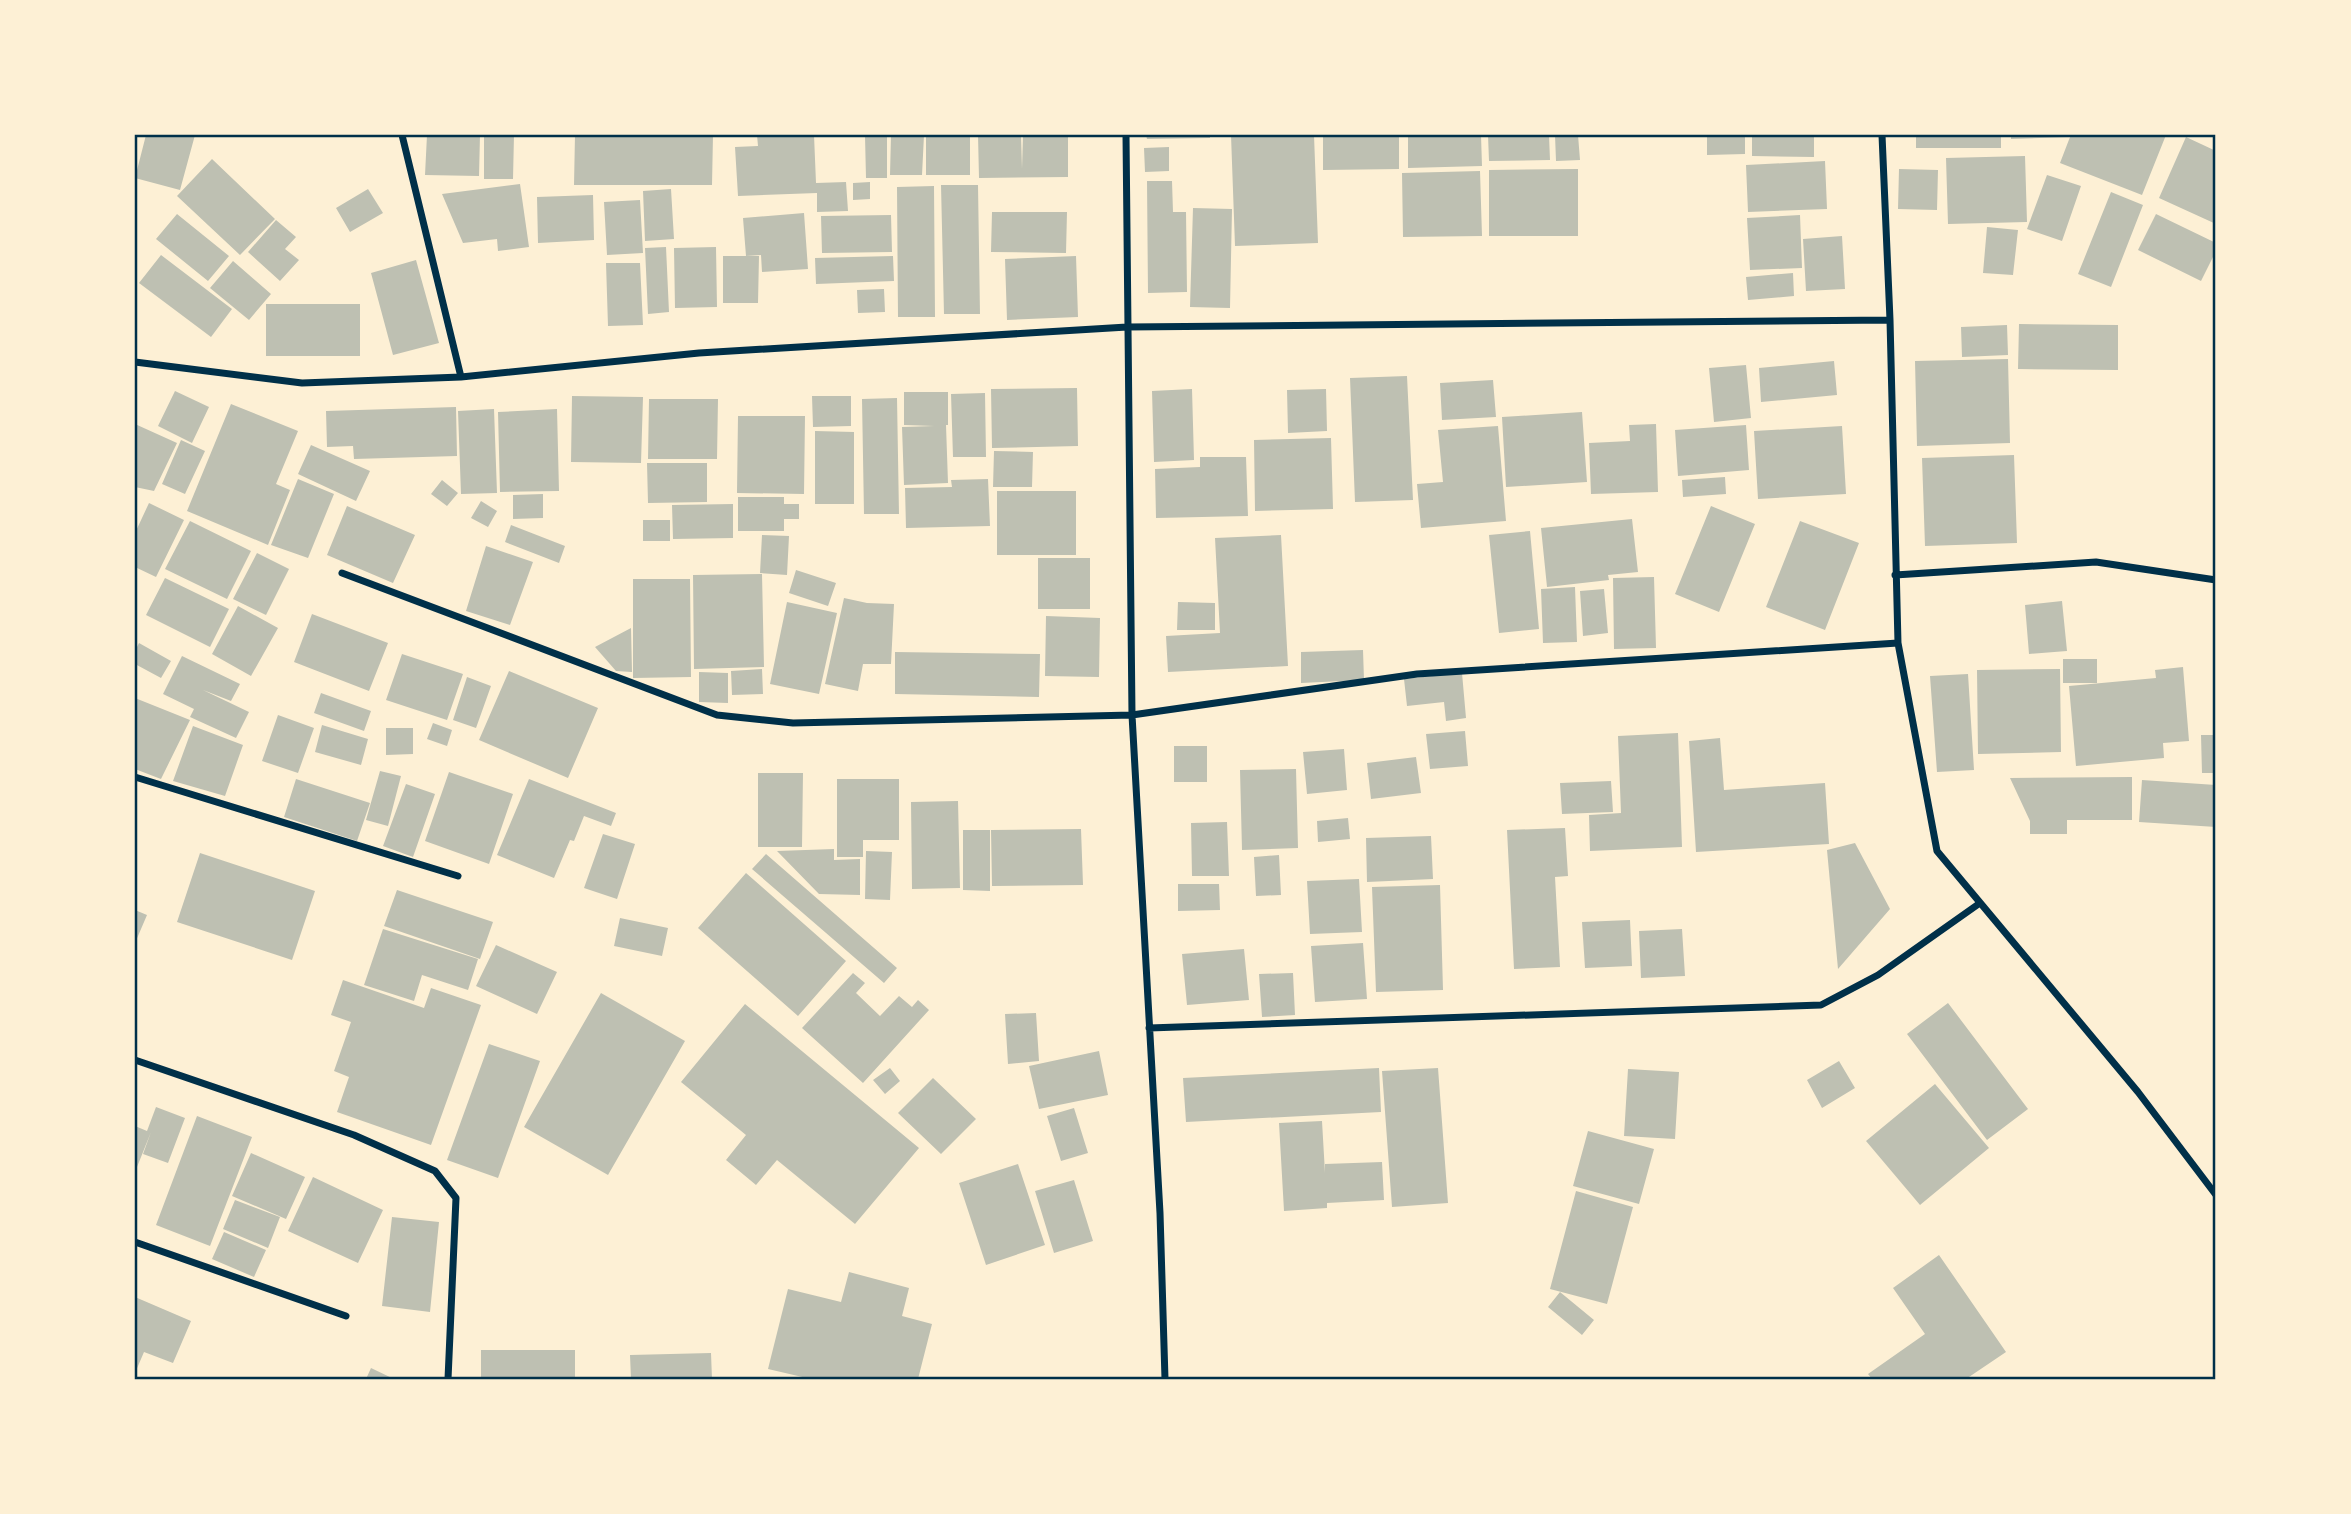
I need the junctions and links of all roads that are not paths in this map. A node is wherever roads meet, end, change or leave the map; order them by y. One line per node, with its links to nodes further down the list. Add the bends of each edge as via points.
1 (402, 135): 7 (street)
2 (1126, 135): 5 (street)
3 (1882, 135): 4 (street)
4 (1890, 320): 5 (street); 9 (street)
5 (1127, 327): 7 (street, via 699,353); 12 (street)
6 (135, 362): 7 (street, via 302,383)
7 (461, 377)
8 (342, 573): 12 (street, via 717,715 793,723)
9 (1895, 575): 10 (street, via 2096,562); 11 (street)
10 (2216, 580)
11 (1898, 643): 12 (street, via 1417,674); 15 (street, via 1937,851)
12 (1132, 715): 16 (street)
13 (135, 777): 14 (street)
14 (458, 876)
15 (1980, 903): 16 (street, via 1878,975 1821,1005); 18 (street)
16 (1149, 1028): 22 (street)
17 (135, 1060): 21 (street, via 354,1135 435,1171 456,1198)
18 (2216, 1195)
19 (135, 1242): 20 (street)
20 (346, 1316)
21 (448, 1379)
22 (1165, 1379)

